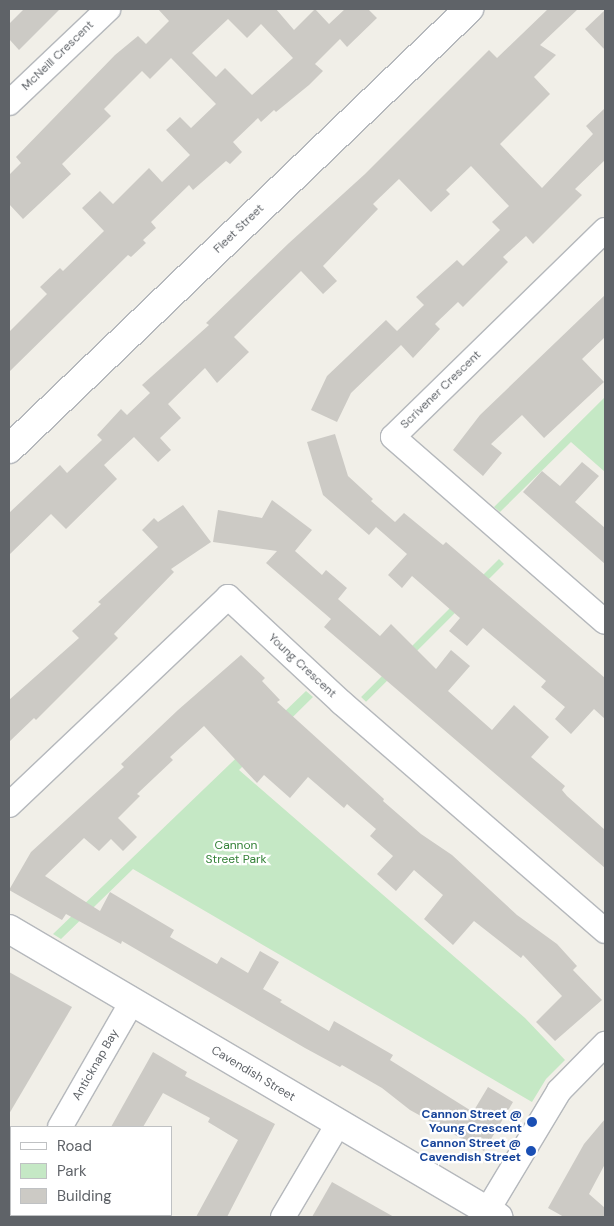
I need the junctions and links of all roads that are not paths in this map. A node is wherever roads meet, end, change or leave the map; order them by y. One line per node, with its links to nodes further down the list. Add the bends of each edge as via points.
1 (108, 9): 3 (street, McNeill Crescent)
2 (469, 9): 5 (street, Fleet Street)
3 (9, 103)
4 (605, 230): 6 (street, Scrivener Crescent, via 393,437)
5 (9, 449)
6 (605, 622)
7 (9, 805): 9 (street, Young Crescent, via 228,597 342,703)
8 (9, 929): 10 (street, Cavendish Street)
9 (605, 931)
10 (132, 1002): 12 (street, Cavendish Street); 13 (street, Anticknap Bay)
11 (605, 1044): 14 (street, via 559,1091)
12 (338, 1124): 14 (street, Cavendish Street); 15 (street)
13 (61, 1126)
14 (493, 1214)
15 (283, 1217)

